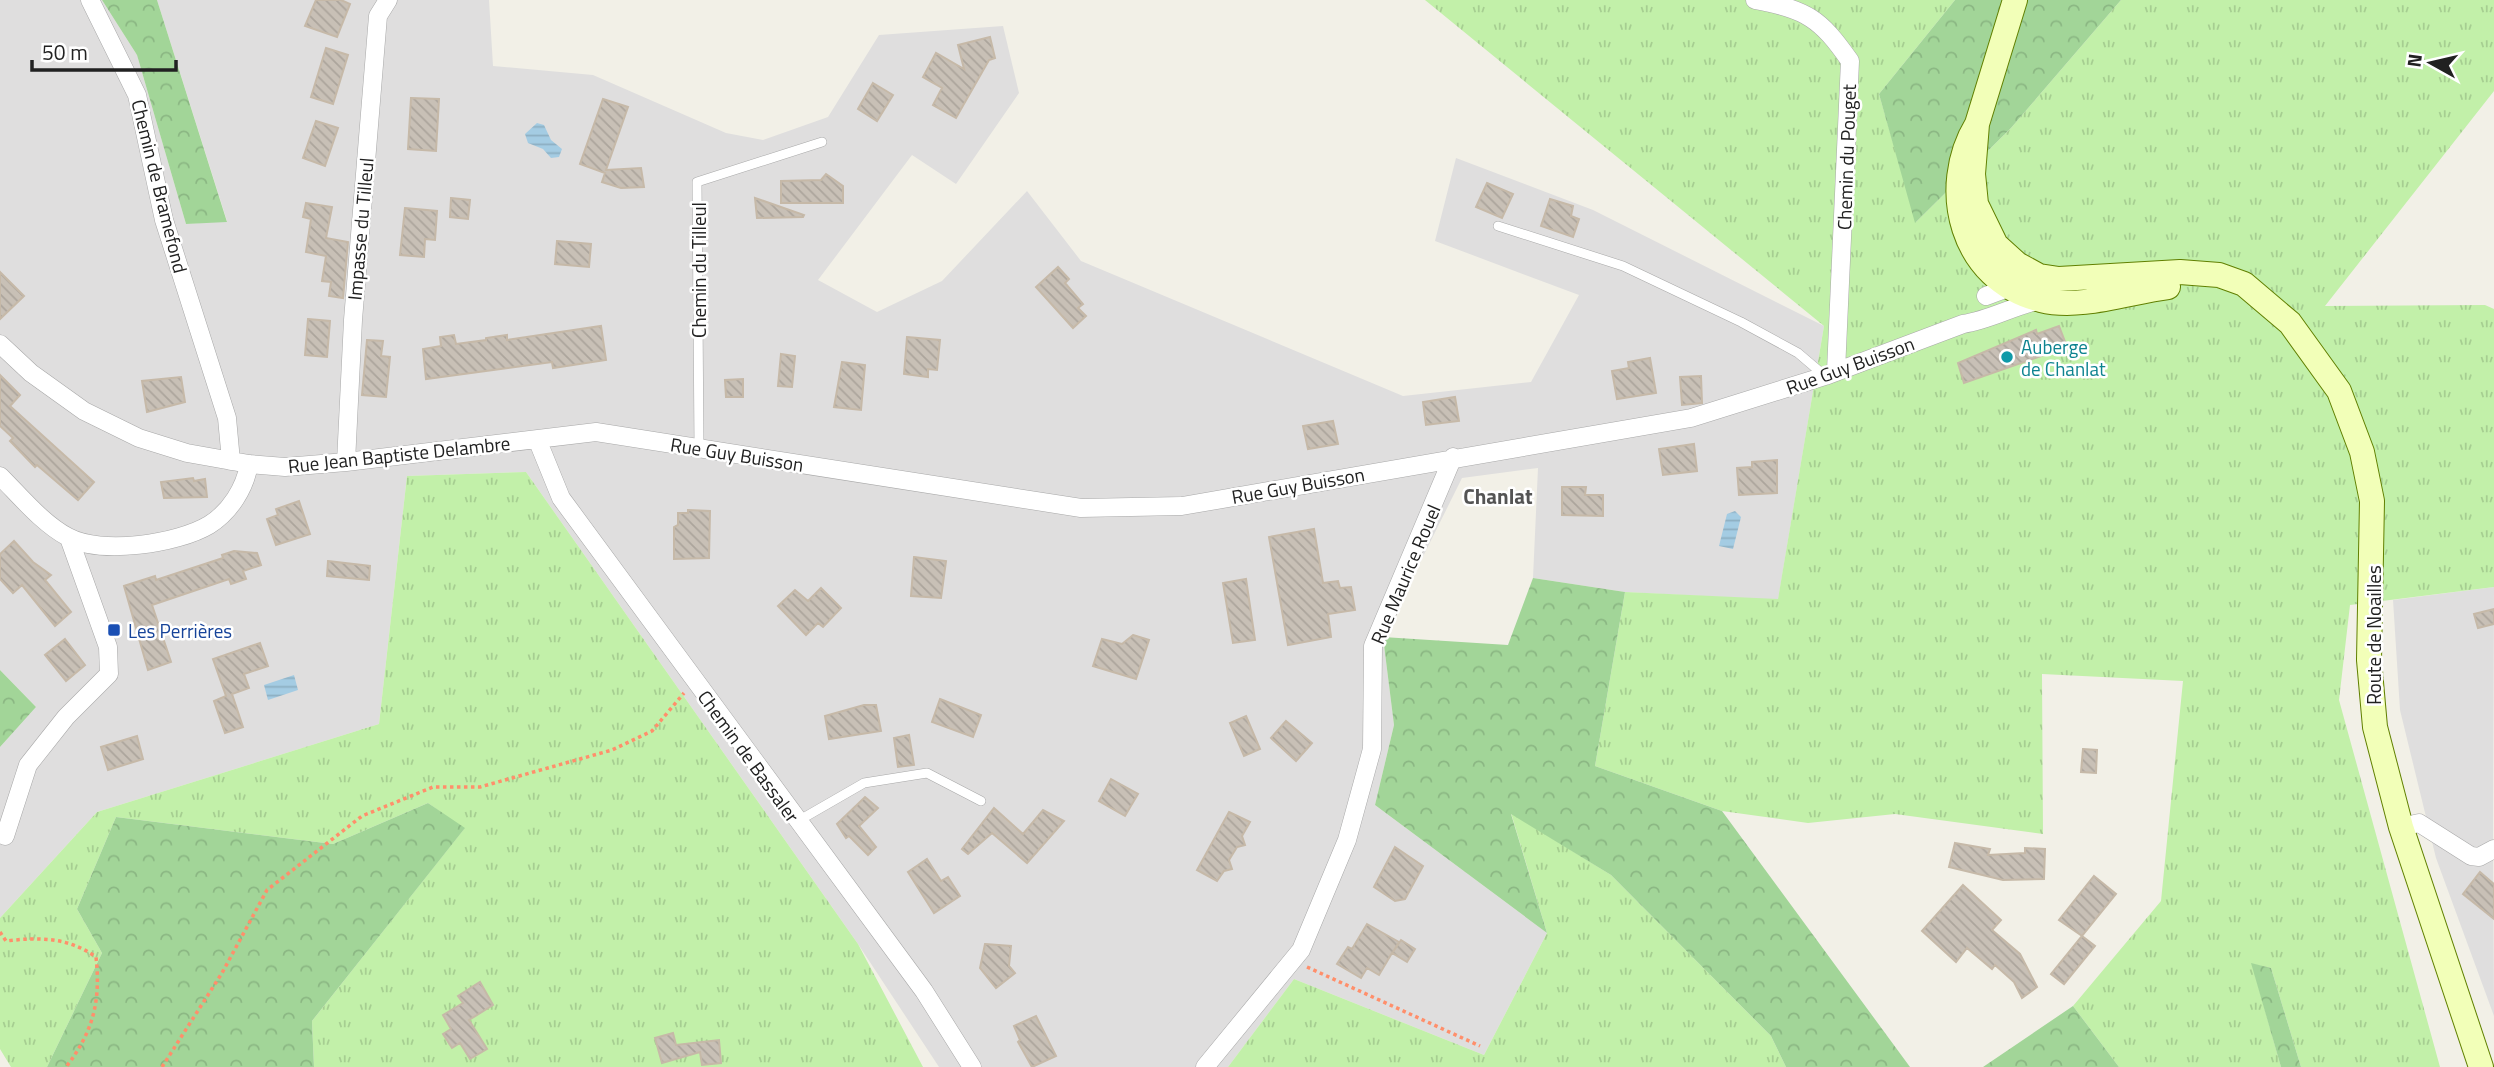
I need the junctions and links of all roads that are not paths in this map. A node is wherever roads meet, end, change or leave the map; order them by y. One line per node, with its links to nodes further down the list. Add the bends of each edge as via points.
1 (90, 0): 20 (street, Chemin de Bramefond, via 137,95 164,220 227,418)
2 (388, 0): 21 (street, Impasse du Tilleul, via 377,16)
3 (1755, 0): 16 (street, Chemin du Pouget, via 1791,7 1828,29 1850,61)
4 (2015, 0): 5 (main road)
5 (1977, 124): 8 (main road, Route de Noailles, via 1969,137 1957,210); 9 (main road, Route de Noailles, via 1976,204 1996,245)
6 (822, 142): 18 (lane, Chemin du Tilleul, via 697,182)
7 (1498, 226): 16 (lane, via 1623,266 1741,322)
8 (1979, 259): 11 (main road, Route de Noailles); 12 (street, via 1987,279)
9 (2011, 259): 10 (main road, Route de Noailles, via 2039,276 2059,279); 11 (street, via 2018,277)
10 (2155, 273): 11 (street, via 2076,290); 13 (main road, Route de Noailles, via 2219,275 2244,284)
11 (2013, 293): 12 (street); 13 (main road, Route de Noailles, via 2041,300 2082,301 2199,284); 14 (street, Rue Guy Buisson, via 1982,321)
12 (1986, 296): 14 (street, via 1977,312)
13 (2268, 301): 27 (main road, Route de Noailles, via 2327,370 2355,428 2365,463 2373,523 2371,695)
14 (1962, 324): 16 (street, Rue Guy Buisson)
15 (0, 344): 20 (street, Rue Jean Baptiste Delambre, via 84,411 139,438)
16 (1831, 373): 19 (street, Rue Guy Buisson, via 1691,418)
17 (537, 439): 18 (street, Rue Guy Buisson, via 596,432); 21 (street, Rue Jean Baptiste Delambre); 26 (street, Chemin de Bassaler, via 561,498)
18 (699, 447): 19 (street, Rue Guy Buisson, via 1081,509 1182,506)
19 (1453, 457): 31 (street, Rue Maurice Rouel, via 1373,646 1372,749 1347,841 1301,950)
20 (231, 461): 22 (street, Rue Jean Baptiste Delambre)
21 (346, 462): 22 (street, Rue Jean Baptiste Delambre, via 285,467)
22 (249, 464): 24 (street, via 236,500 210,525 173,539 114,547)
23 (0, 476): 24 (street)
24 (69, 538): 28 (street, via 108,647 109,674 66,717 28,765)
25 (981, 801): 26 (lane, via 928,773 864,783)
26 (797, 822): 30 (street, Chemin de Bassaler, via 924,991)
27 (2401, 827): 29 (street, via 2419,823 2471,856); 32 (main road, Route de Noailles)
28 (5, 836)
29 (2494, 849)
30 (972, 1067)
31 (1205, 1067)
32 (2481, 1067)

